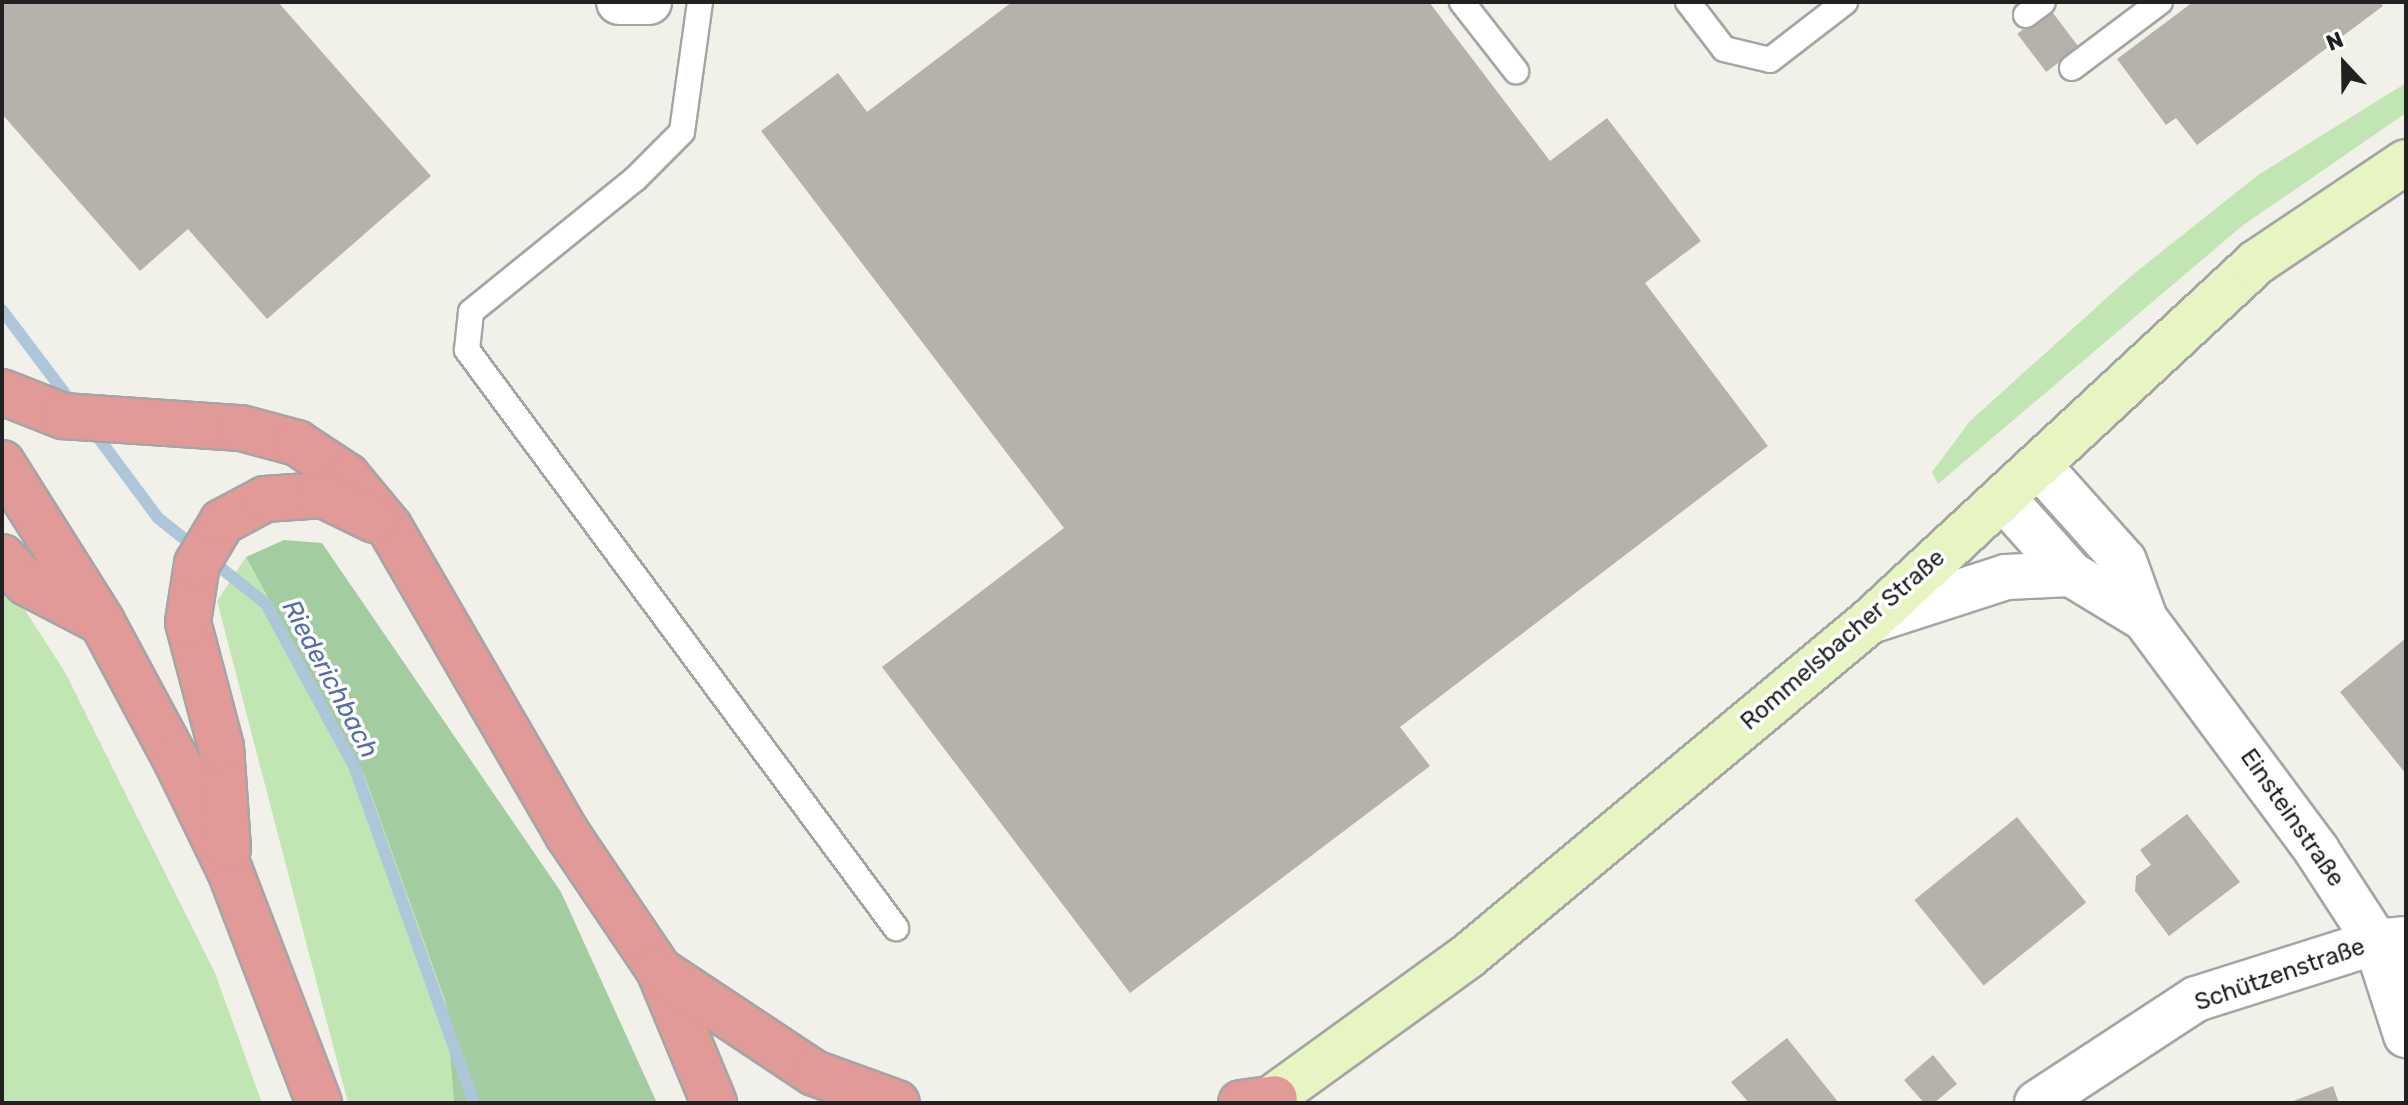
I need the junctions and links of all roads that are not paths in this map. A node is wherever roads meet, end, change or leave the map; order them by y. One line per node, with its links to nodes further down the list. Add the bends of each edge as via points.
1 (619, 2): 2 (street)
2 (649, 2)
3 (700, 2): 22 (lane, via 682,132 635,179 471,312 467,350 472,364)
4 (1462, 2): 9 (lane)
5 (1688, 2): 6 (lane, via 1724,49 1770,60)
6 (1845, 2)
7 (2160, 2): 8 (lane)
8 (2072, 68)
9 (1516, 71)
10 (2406, 162): 13 (main road, Rommelsbacher Straße, via 2257,262)
11 (2, 392): 15 (highway, via 63,416 241,428 297,443 347,476)
12 (2, 463): 20 (highway)
13 (2039, 466): 14 (main road, Rommelsbacher Straße); 18 (street, Einsteinstraße, via 2124,561)
14 (2003, 498): 17 (street, Einsteinstraße); 19 (main road, Rommelsbacher Straße)
15 (390, 528): 21 (highway, via 323,495 265,499 207,547 188,622 221,747); 24 (highway, via 568,835)
16 (2, 557): 20 (highway, via 27,583)
17 (2083, 582): 18 (street, Einsteinstraße); 19 (street, via 2006,577)
18 (2145, 619): 23 (street, Einsteinstraße)
19 (1870, 621): 27 (main road, Rommelsbacher Straße, via 1468,956)
20 (102, 622): 21 (highway)
21 (230, 871): 28 (highway)
22 (896, 928)
23 (2391, 941): 25 (street, Einsteinstraße); 31 (street, Schützenstraße, via 2196,999)
24 (659, 970): 26 (highway); 29 (highway)
25 (2406, 1035)
26 (822, 1088): 30 (highway)
27 (1260, 1101)
28 (319, 1103)
29 (714, 1103)
30 (897, 1103)
31 (2037, 1103)

